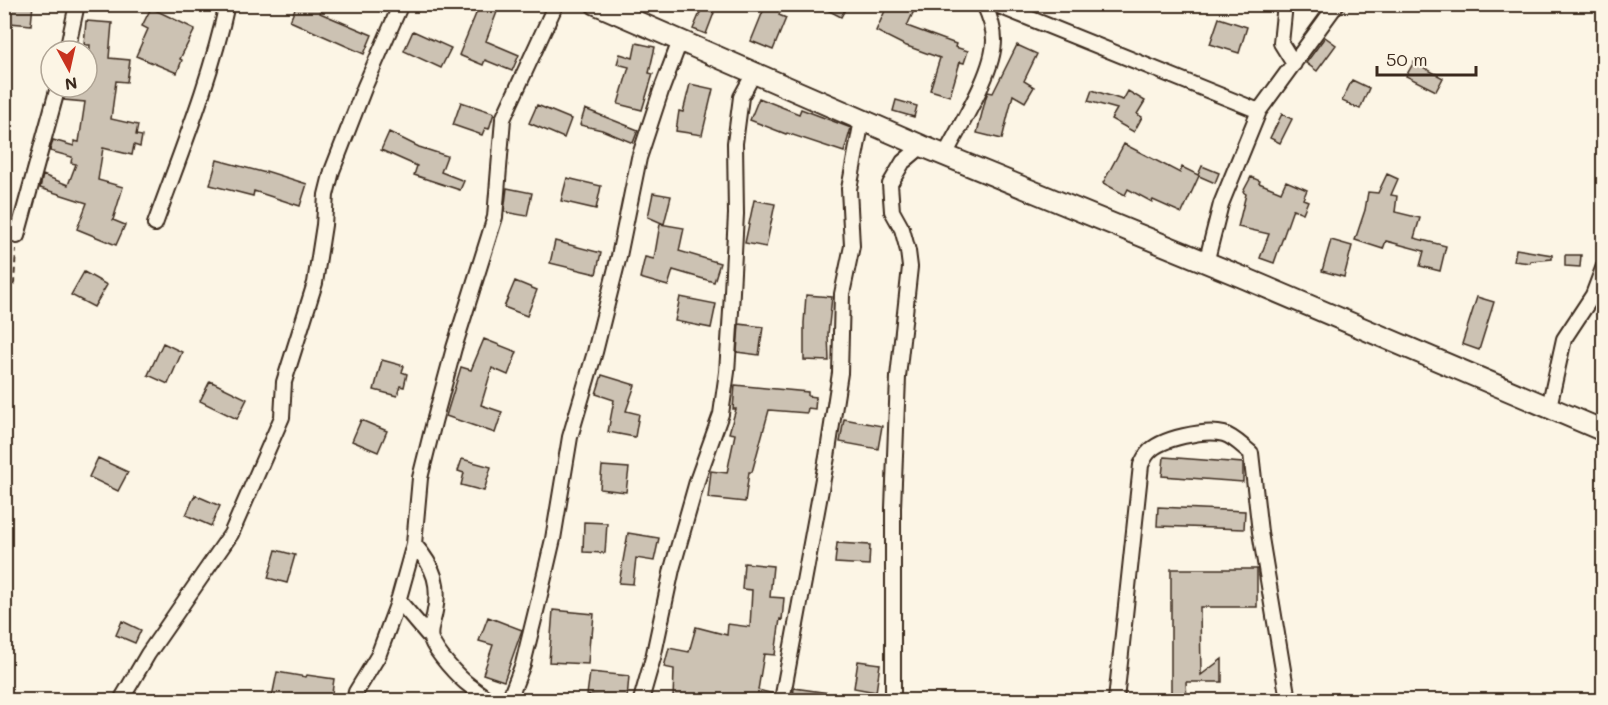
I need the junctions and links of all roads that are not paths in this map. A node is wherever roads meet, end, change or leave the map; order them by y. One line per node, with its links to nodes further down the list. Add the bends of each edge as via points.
1 (77, 4): 10 (street)
2 (227, 4): 19 (street, via 197,107)
3 (401, 4): 28 (street, via 332,171 315,283 284,382 282,417 231,534)
4 (556, 4): 25 (street, via 503,119 495,217 454,348 420,478)
5 (597, 4): 11 (street)
6 (984, 4): 18 (street, via 994,40 988,71)
7 (994, 4): 15 (street)
8 (1285, 4): 12 (street, via 1281,43)
9 (1337, 4): 12 (street)
10 (70, 39)
11 (680, 41): 13 (street); 31 (street, via 639,158 596,352 570,437 539,599 523,664)
12 (1294, 64): 15 (street)
13 (753, 73): 16 (street); 32 (street, via 741,97 735,143 733,268 721,414 672,569)
14 (55, 99): 20 (street)
15 (1259, 111): 21 (street, via 1221,204)
16 (862, 120): 17 (street); 33 (street, via 849,189 852,246 843,294 840,373)
17 (922, 146): 18 (street); 34 (street, via 903,162 890,184 892,211 902,229 910,267 897,377)
18 (945, 155): 21 (street)
19 (155, 224)
20 (17, 236)
21 (1206, 263): 23 (street)
22 (1604, 266): 23 (street, via 1593,295 1564,339)
23 (1549, 407): 24 (street)
24 (1604, 431)
25 (414, 544): 26 (street); 27 (street, via 434,573 438,590)
26 (398, 600): 27 (street); 29 (street, via 378,656)
27 (430, 636): 30 (street, via 452,668)
28 (121, 700)
29 (354, 700)
30 (488, 700)
31 (509, 700)
32 (641, 700)
33 (783, 700)
34 (893, 700)
35 (1116, 700): 36 (street, via 1141,465 1149,451 1165,443 1185,435 1208,433 1224,434 1251,453)
36 (1288, 700)

